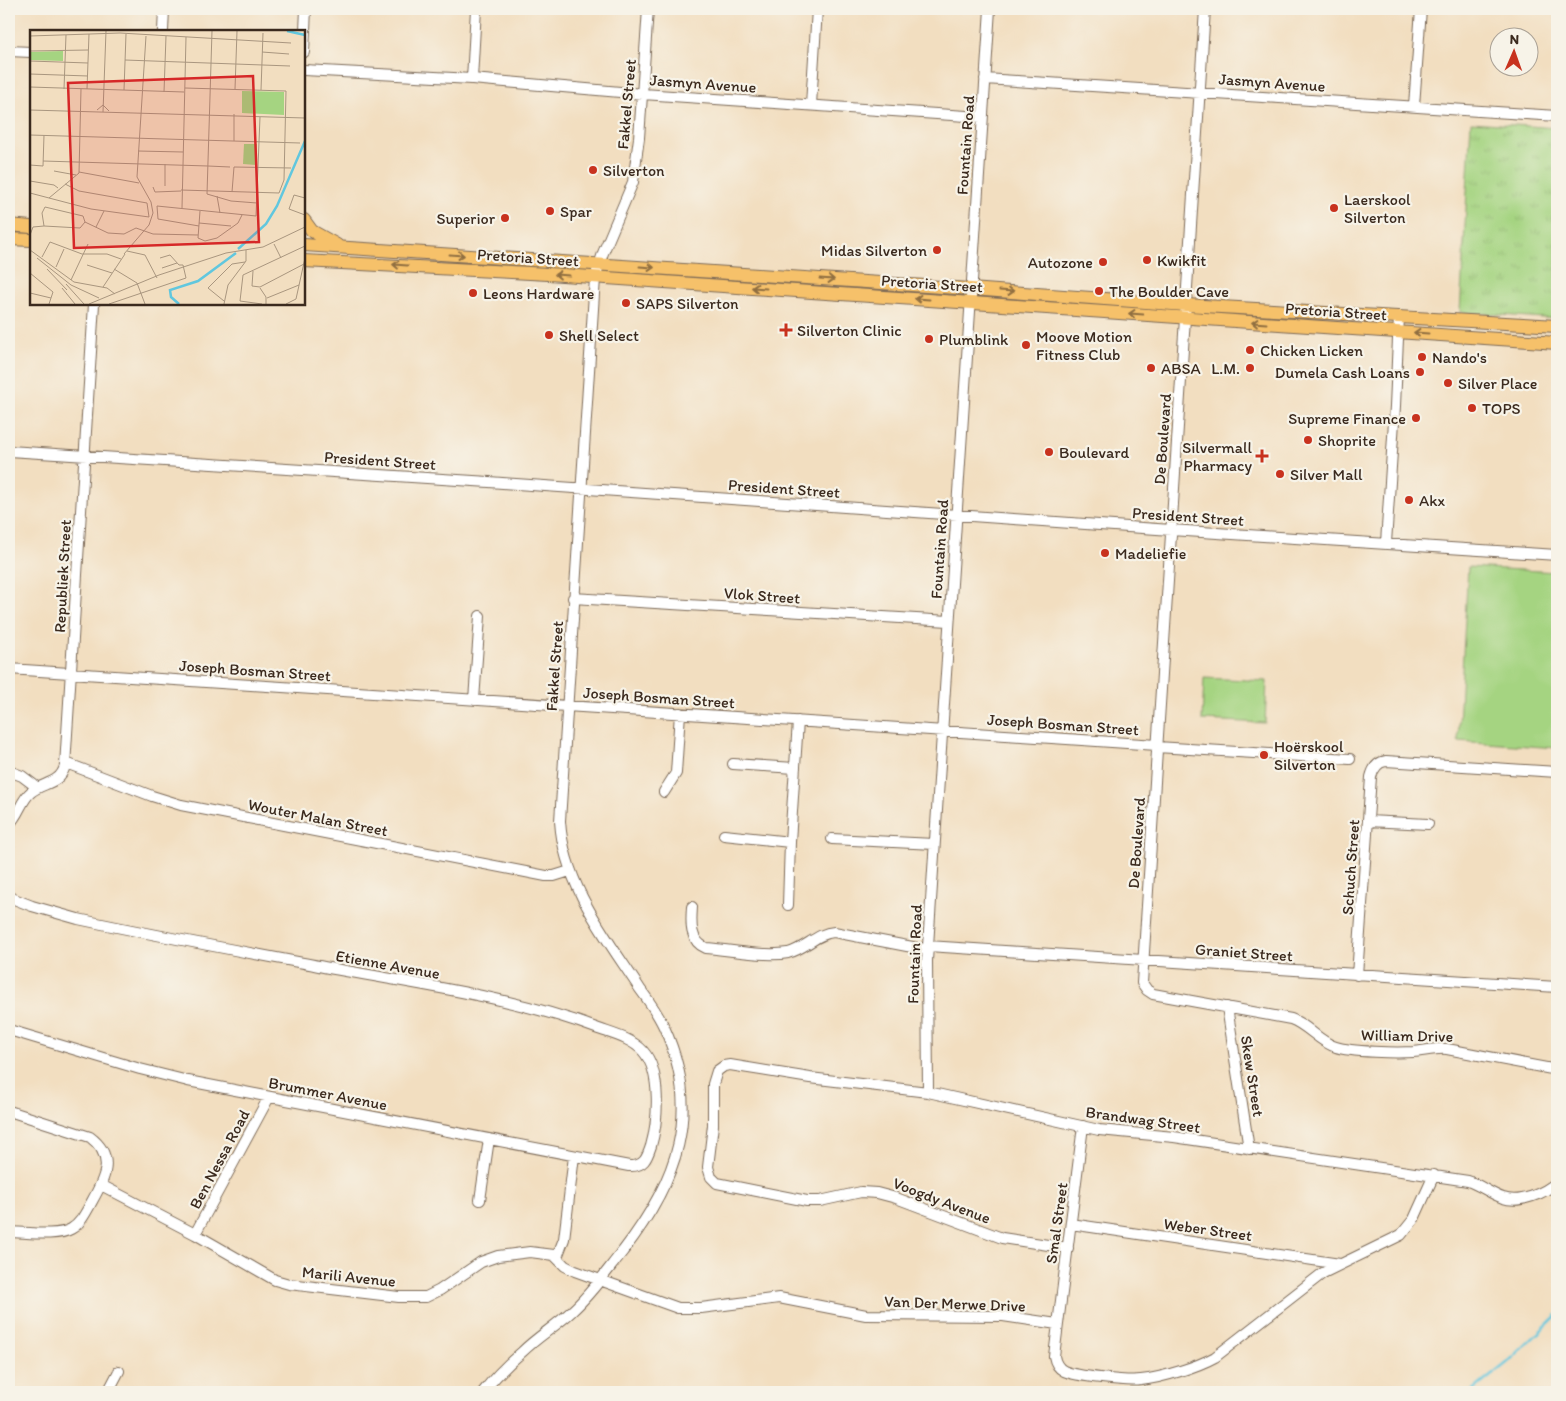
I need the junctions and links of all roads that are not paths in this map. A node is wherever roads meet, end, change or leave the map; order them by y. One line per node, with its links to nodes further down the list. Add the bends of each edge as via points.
1 (164, 9): 9 (street)
2 (306, 9): 10 (street)
3 (476, 9): 15 (street)
4 (648, 9): 17 (street, Fakkel Street)
5 (817, 9): 18 (street)
6 (990, 9): 14 (street, Fountain Road)
7 (1205, 9): 16 (street, De Boulevard)
8 (1421, 9): 19 (street)
9 (163, 30)
10 (305, 30)
11 (9, 51): 12 (street)
12 (30, 52)
13 (305, 70): 15 (street, Jasmyn Avenue)
14 (985, 79): 16 (street, Jasmyn Avenue); 20 (street, Fountain Road)
15 (472, 80): 17 (street, Jasmyn Avenue)
16 (1200, 92): 19 (street, Jasmyn Avenue); 34 (street, De Boulevard)
17 (643, 94): 18 (street, Jasmyn Avenue); 30 (street, Fakkel Street, via 633,182)
18 (811, 105): 20 (street, Jasmyn Avenue)
19 (1414, 106): 21 (street, Jasmyn Avenue)
20 (982, 116): 32 (street, Fountain Road)
21 (1557, 116)
22 (305, 221): 28 (main road, via 312,231)
23 (9, 225): 24 (main road)
24 (30, 227)
25 (9, 239): 26 (main road)
26 (30, 240)
27 (305, 245): 28 (main road, Pretoria Street)
28 (342, 248): 30 (main road, Pretoria Street, one-way to 30)
29 (305, 261): 31 (main road, Pretoria Street, one-way to 29)
30 (599, 264): 31 (street, Fakkel Street); 32 (main road, Pretoria Street, one-way to 32)
31 (596, 278): 32 (main road, Pretoria Street, one-way to 31); 42 (street, Fakkel Street)
32 (971, 295): 34 (main road, Pretoria Street); 43 (street, Fountain Road)
33 (94, 305): 41 (street, Republiek Street)
34 (1185, 312): 35 (main road, Pretoria Street); 38 (main road, Pretoria Street, one-way to 34); 44 (street, De Boulevard)
35 (1399, 316): 36 (main road, Pretoria Street); 38 (street)
36 (1428, 318): 37 (main road, Pretoria Street); 39 (main road, via 1441,327 1542,335)
37 (1557, 326)
38 (1399, 332): 39 (main road, Pretoria Street, one-way to 38); 45 (street)
39 (1555, 342)
40 (9, 451): 41 (street, President Street)
41 (84, 456): 42 (street, President Street); 51 (street, Republiek Street)
42 (581, 489): 43 (street, President Street); 47 (street, Fakkel Street)
43 (956, 515): 44 (street, President Street); 49 (street, Fountain Road)
44 (1172, 530): 45 (street, President Street); 57 (street, De Boulevard)
45 (1386, 543): 46 (street, President Street)
46 (1557, 555)
47 (573, 598): 49 (street, Vlok Street); 53 (street, Fakkel Street)
48 (480, 616): 52 (street)
49 (949, 621): 56 (street, Fountain Road)
50 (9, 668): 51 (street, Joseph Bosman Street)
51 (71, 673): 52 (street, Joseph Bosman Street); 59 (street, Republiek Street)
52 (474, 700): 53 (street, Joseph Bosman Street)
53 (567, 706): 54 (street, Joseph Bosman Street); 73 (street, Fakkel Street, via 560,821)
54 (680, 713): 55 (street, Joseph Bosman Street); 65 (street, via 676,773)
55 (798, 721): 56 (street, Joseph Bosman Street); 61 (street)
56 (942, 730): 57 (street, Joseph Bosman Street); 72 (street, Fountain Road)
57 (1157, 746): 58 (street, Joseph Bosman Street); 78 (street, De Boulevard)
58 (1350, 758)
59 (66, 763): 64 (street, via 59,777); 73 (street, Wouter Malan Street, via 182,805 546,876)
60 (733, 764): 61 (street)
61 (795, 768): 71 (street)
62 (9, 772): 64 (street, via 22,776)
63 (1557, 772): 66 (street, Schuch Street, via 1385,761 1372,771)
64 (38, 788): 67 (street, via 27,796)
65 (664, 792)
66 (1368, 821): 68 (street); 79 (street, Schuch Street)
67 (9, 824)
68 (1428, 824)
69 (724, 835): 71 (street)
70 (832, 839): 72 (street)
71 (790, 842): 75 (street)
72 (934, 844): 77 (street, Fountain Road)
73 (570, 871): 104 (street, Fakkel Street, via 584,902 663,1025 675,1056 682,1093 679,1144 666,1183 641,1227)
74 (9, 897): 93 (street, Etienne Avenue, via 93,923 531,1007 630,1041 651,1064 658,1104 656,1127)
75 (788, 905)
76 (692, 907): 77 (street, Graniet Street, via 694,936 706,948 788,953 834,932)
77 (928, 948): 78 (street, Graniet Street); 86 (street, Fountain Road)
78 (1143, 960): 79 (street, Graniet Street); 81 (street, De Boulevard, via 1142,981)
79 (1357, 975): 80 (street, Graniet Street)
80 (1557, 987)
81 (1146, 990): 82 (street, William Drive)
82 (1227, 1007): 85 (street, William Drive, via 1291,1018 1324,1041 1341,1048 1411,1052 1447,1049); 91 (street, Skew Street)
83 (9, 1030): 87 (street, Brummer Avenue, via 160,1075)
84 (720, 1068): 86 (street, Brandwag Street, via 736,1065); 101 (street, Voogdy Avenue, via 713,1084 708,1167 711,1177 717,1182 807,1201 861,1192 878,1193 1002,1238)
85 (1557, 1070)
86 (928, 1092): 89 (street, Brandwag Street)
87 (269, 1097): 90 (street, Brummer Avenue); 100 (street, Ben Nessa Road)
88 (9, 1112): 96 (street, via 85,1134 92,1139 106,1159)
89 (1083, 1126): 91 (street, Brandwag Street); 98 (street, Smal Street)
90 (489, 1139): 92 (street, Brummer Avenue); 97 (street)
91 (1249, 1149): 94 (street, Brandwag Street)
92 (574, 1156): 93 (street, Brummer Avenue, via 629,1166 640,1166); 102 (street, via 564,1239)
93 (644, 1162)
94 (1434, 1175): 95 (street, Brandwag Street, via 1468,1181 1507,1199 1538,1194); 103 (street, via 1405,1231)
95 (1557, 1182)
96 (101, 1185): 99 (street, via 83,1217 70,1230 59,1233); 100 (street, Marili Avenue)
97 (480, 1200)
98 (1071, 1224): 101 (street, Smal Street); 103 (street, Weber Street)
99 (9, 1232)
100 (195, 1234): 102 (street, Marili Avenue, via 279,1282 399,1297 420,1298 433,1294 481,1262 498,1256 530,1252)
101 (1068, 1248): 105 (street, Smal Street)
102 (557, 1257): 104 (street, Marili Avenue, via 568,1268)
103 (1340, 1264): 105 (street, via 1314,1279 1215,1357 1148,1379 1114,1379 1062,1370 1054,1356)
104 (600, 1280): 105 (street, Van Der Merwe Drive, via 678,1308 780,1298 872,1315 1003,1316); 106 (street, Fakkel Street, via 571,1312)
105 (1057, 1324)
106 (520, 1353): 109 (street, via 503,1362); 110 (street)
107 (119, 1371): 108 (street)
108 (108, 1392)
109 (476, 1392)
110 (483, 1392)

